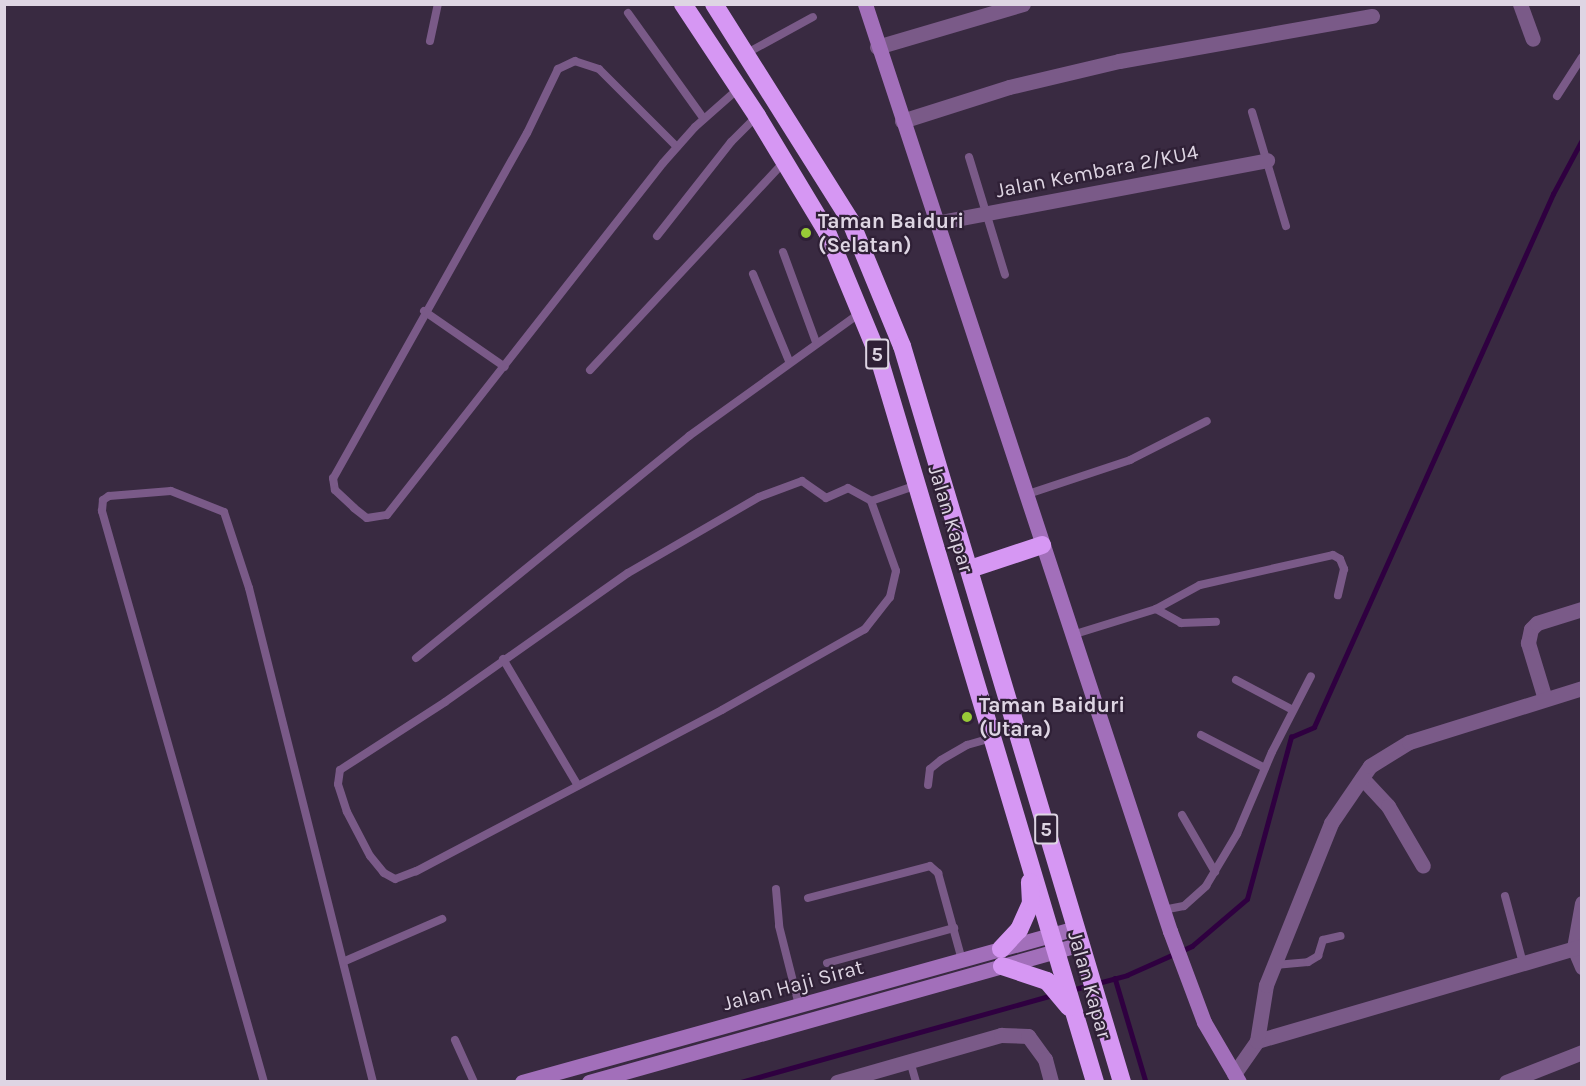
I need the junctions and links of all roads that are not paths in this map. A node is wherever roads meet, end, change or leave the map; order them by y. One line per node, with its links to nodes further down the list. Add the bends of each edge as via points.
1 (438, 4): 11 (lane)
2 (684, 4): 15 (highway, Jalan Kapar / 5)
3 (714, 4): 13 (highway, Jalan Kapar / 5)
4 (865, 4): 12 (street)
5 (1023, 4): 12 (street)
6 (1520, 4): 10 (street)
7 (628, 13): 19 (lane)
8 (813, 16): 13 (lane)
9 (1372, 16): 20 (street, via 1119,61 1009,87)
10 (1533, 39)
11 (430, 41)
12 (877, 47): 20 (street)
13 (747, 53): 43 (highway, Jalan Kapar / 5, via 859,240 902,346)
14 (1581, 57): 16 (lane)
15 (739, 88): 18 (highway, Jalan Kapar / 5); 19 (lane)
16 (1557, 96)
17 (1252, 112): 23 (lane)
18 (757, 116): 24 (highway, Jalan Kapar / 5); 28 (lane, via 731,142)
19 (704, 119): 21 (lane)
20 (902, 121): 26 (street)
21 (677, 147): 32 (lane, via 599,69 575,61 558,69 527,133); 36 (lane)
22 (969, 157): 25 (lane)
23 (1267, 160): 25 (street, Jalan Kembara 2/KU4); 27 (lane)
24 (784, 162): 33 (highway, Jalan Kapar / 5, via 826,232); 37 (lane)
25 (986, 213): 26 (street, Jalan Kembara 2/KU4); 31 (lane)
26 (935, 223): 40 (street)
27 (1286, 226)
28 (657, 236)
29 (783, 252): 34 (lane)
30 (753, 274): 35 (lane)
31 (1005, 275)
32 (424, 311): 36 (lane); 36 (lane, via 333,478 335,490 367,518 387,515)
33 (860, 313): 34 (lane); 39 (highway, Jalan Kapar / 5, via 878,355)
34 (816, 342): 35 (lane)
35 (789, 362): 49 (lane, via 576,525)
36 (505, 368)
37 (590, 370)
38 (1207, 421): 40 (lane, via 1130,460)
39 (917, 485): 41 (lane); 58 (highway, Jalan Kapar / 5)
40 (1025, 495): 42 (street)
41 (871, 501): 50 (lane, via 848,488 826,498 802,481 759,497 628,573); 62 (lane, via 896,571 890,597 864,629)
42 (1042, 545): 43 (highway); 48 (street)
43 (970, 569): 56 (highway, Jalan Kapar / 5)
44 (1338, 595): 45 (lane, via 1344,569 1340,559 1333,555 1200,585)
45 (1156, 609): 47 (lane, via 1181,623); 48 (lane)
46 (1581, 609): 54 (street, via 1537,623 1531,629 1528,643)
47 (1216, 622)
48 (1072, 635): 71 (street)
49 (416, 658)
50 (503, 659): 62 (lane); 62 (lane, via 340,770 338,784 346,812 370,856 394,879)
51 (1311, 676): 55 (lane)
52 (1236, 680): 55 (lane)
53 (1581, 688): 54 (street)
54 (1545, 699): 60 (street, via 1409,742 1370,766)
55 (1293, 710): 59 (lane)
56 (1017, 730): 58 (highway); 74 (highway, Jalan Kapar / 5)
57 (1201, 735): 59 (lane)
58 (992, 738): 61 (lane, via 967,745 941,760 930,769); 64 (highway, Jalan Kapar / 5)
59 (1265, 768): 66 (lane, via 1237,834)
60 (1362, 778): 65 (street, via 1388,806); 83 (street, via 1331,823)
61 (928, 785)
62 (578, 786)
63 (1182, 815): 66 (lane)
64 (1029, 857): 76 (highway, Jalan Kapar / 5); 78 (highway, via 1031,903)
65 (1423, 866)
66 (1215, 872): 71 (lane, via 1197,897 1184,906)
67 (776, 889): 86 (lane, via 779,926)
68 (1506, 896): 82 (lane)
69 (808, 898): 73 (lane, via 930,866 938,873)
70 (1581, 903): 77 (street)
71 (1163, 910): 92 (street, via 1204,1022)
72 (442, 919): 80 (lane)
73 (954, 928): 79 (lane); 81 (lane)
74 (1078, 936): 76 (street, Jalan Haji Sirat); 102 (highway, Jalan Kapar / 5)
75 (1341, 936): 83 (lane, via 1323,940 1318,956 1308,962)
76 (1055, 943): 78 (street, Jalan Haji Sirat); 85 (highway, Jalan Kapar / 5)
77 (1578, 947): 82 (street); 84 (street)
78 (1001, 957): 79 (street, Jalan Haji Sirat); 85 (highway); 97 (street, Jalan Haji Sirat)
79 (962, 960): 86 (street, Jalan Haji Sirat)
80 (345, 961): 93 (lane); 94 (lane, via 249,588 224,512 171,491 109,496 103,500 102,511)
81 (827, 963)
82 (1523, 963): 89 (street)
83 (1275, 964): 89 (street, via 1266,985)
84 (1581, 967)
85 (1055, 977): 87 (highway, Jalan Kapar / 5); 87 (highway)
86 (799, 1005): 96 (street, Jalan Haji Sirat)
87 (1078, 1021): 101 (highway, Jalan Kapar / 5)
88 (455, 1040): 95 (lane)
89 (1257, 1041): 92 (street)
90 (1581, 1052): 103 (street)
91 (910, 1061): 98 (street); 99 (lane); 100 (street, via 1001,1035 1028,1036 1045,1059)
92 (1233, 1079)
93 (372, 1081)
94 (264, 1082)
95 (474, 1082)
96 (522, 1082)
97 (589, 1082)
98 (837, 1082)
99 (916, 1082)
100 (1051, 1082)
101 (1095, 1082)
102 (1122, 1082)
103 (1506, 1082)

